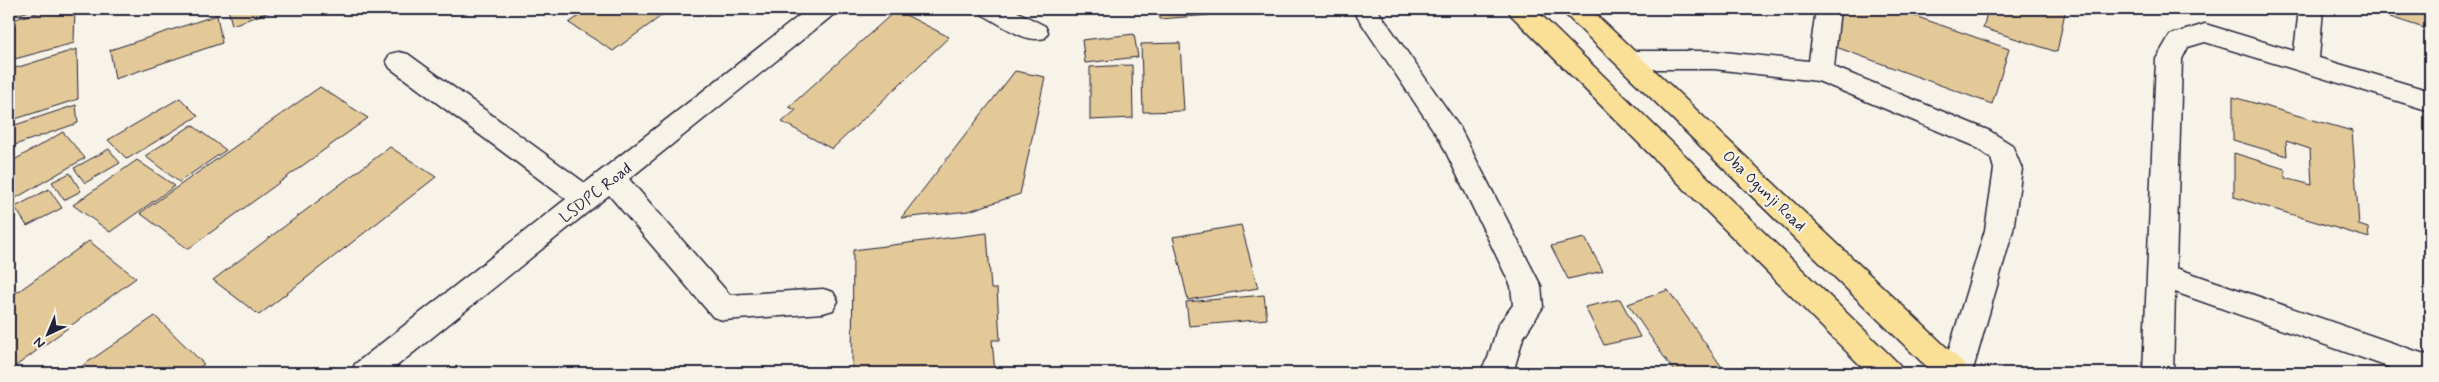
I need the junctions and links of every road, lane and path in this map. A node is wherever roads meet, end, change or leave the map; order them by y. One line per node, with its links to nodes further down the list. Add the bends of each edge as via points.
1 (824, 9): 14 (street, LSDPC Road)
2 (992, 9): 8 (street)
3 (1364, 9): 19 (street, via 1450,135 1526,286 1528,307 1509,334)
4 (1520, 9): 21 (main road)
5 (1575, 9): 9 (main road, Oba Ogunji Road)
6 (1828, 9): 12 (street)
7 (2312, 9): 11 (street)
8 (1036, 32)
9 (1630, 60): 12 (street, via 1714,60); 22 (main road, Oba Ogunji Road)
10 (399, 61): 15 (street)
11 (2306, 62): 13 (street); 16 (street, via 2205,33 2179,41 2169,59)
12 (1821, 72): 23 (street, via 1981,138 2002,152 2008,169 2000,230)
13 (2430, 101)
14 (612, 179): 15 (street, LSDPC Road); 17 (street, via 723,308)
15 (586, 199): 20 (street, LSDPC Road)
16 (2160, 274): 18 (street); 24 (street)
17 (823, 301)
18 (2430, 368)
19 (1501, 370)
20 (366, 373)
21 (1888, 373)
22 (1953, 373)
23 (1957, 373)
24 (2158, 373)

